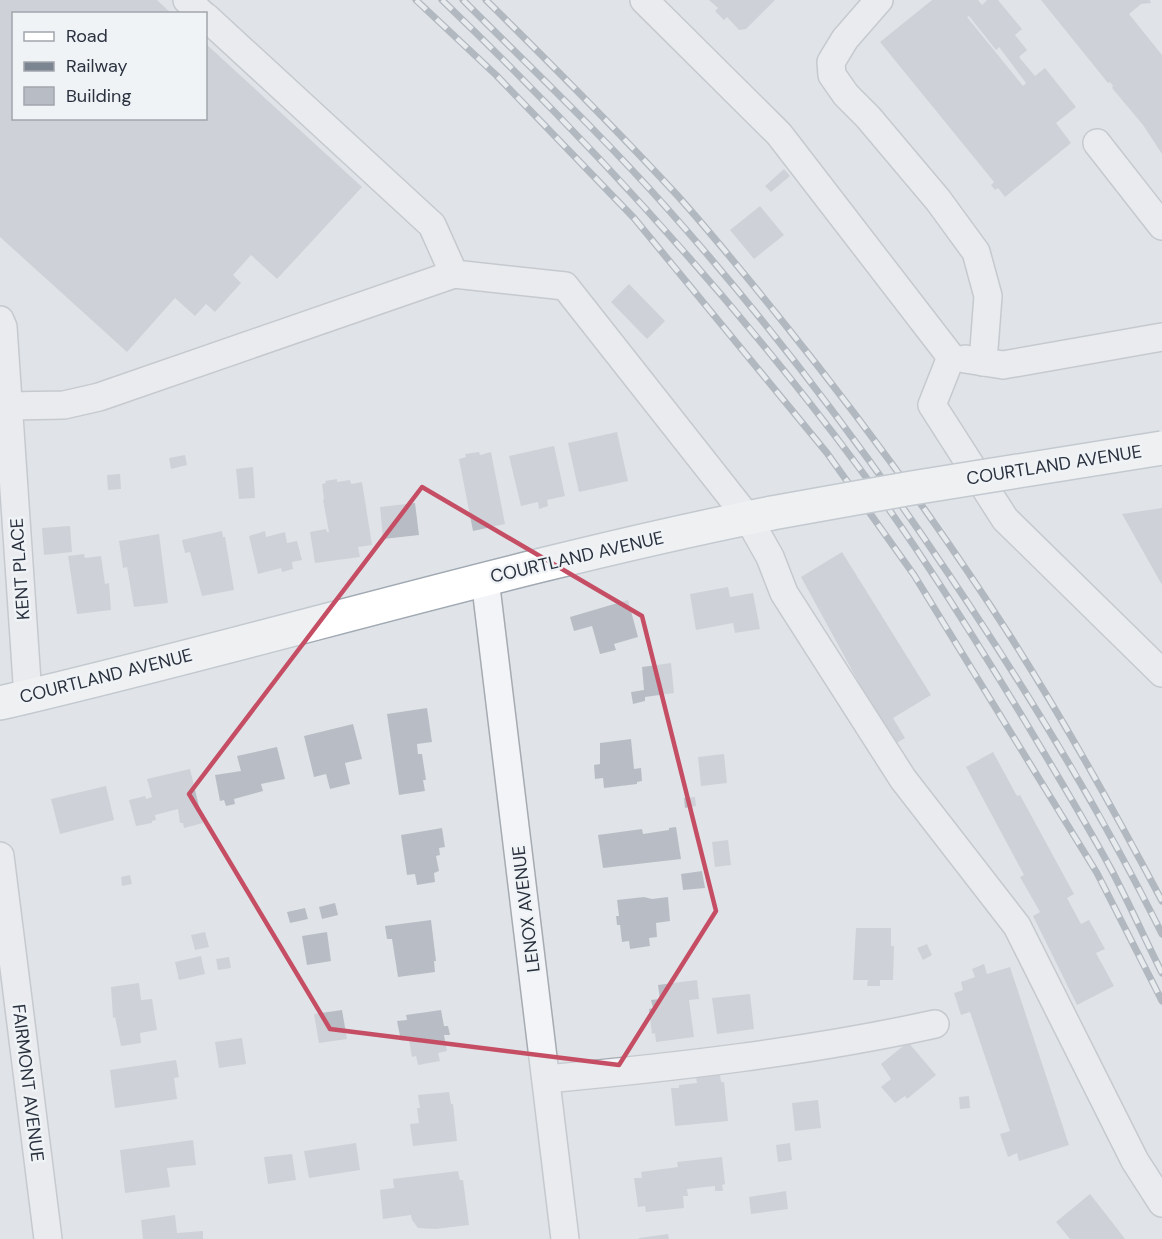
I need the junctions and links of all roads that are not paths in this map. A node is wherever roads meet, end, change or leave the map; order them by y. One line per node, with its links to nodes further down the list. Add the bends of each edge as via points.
1 (187, 0): 4 (street)
2 (644, 0): 11 (street, via 779,134)
3 (879, 0): 12 (street, via 845,39 831,62 832,75 938,200 976,252 988,296)
4 (200, 12)
5 (207, 18): 8 (street, via 432,225)
6 (1097, 143): 7 (street)
7 (1162, 226)
8 (454, 274): 13 (street, via 99,397 64,405); 15 (street, via 565,286)
9 (0, 320): 13 (street, KENT PLACE)
10 (1162, 337): 12 (street, via 1003,365)
11 (951, 357): 12 (street); 17 (street, via 933,405 1005,519)
12 (983, 362)
13 (9, 406): 18 (street, KENT PLACE)
14 (1162, 448): 15 (main road, COURTLAND AVENUE, bridge)
15 (760, 516): 16 (main road, COURTLAND AVENUE); 22 (street, via 784,593 903,779 1017,926 1135,1161)
16 (485, 579): 18 (main road, COURTLAND AVENUE); 21 (street, LENOX AVENUE)
17 (1162, 673)
18 (14, 700)
19 (0, 856): 23 (street, FAIRMONT AVENUE)
20 (934, 1024): 21 (street, via 753,1056)
21 (546, 1079): 24 (street, LENOX AVENUE)
22 (1162, 1203)
23 (48, 1239)
24 (565, 1239)

